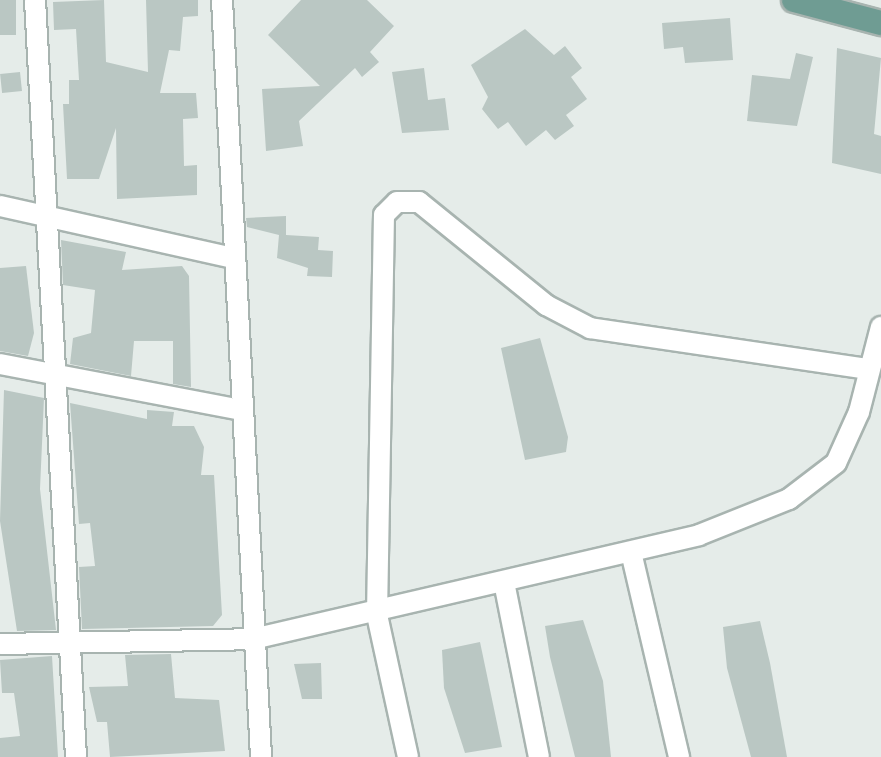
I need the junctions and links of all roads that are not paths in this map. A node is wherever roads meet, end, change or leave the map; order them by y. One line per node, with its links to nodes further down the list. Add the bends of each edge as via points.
1 (35, 0): 6 (street)
2 (222, 0): 7 (street)
3 (794, 0): 4 (main road)
4 (881, 23)
5 (0, 206): 6 (street)
6 (46, 217): 7 (street); 11 (street)
7 (232, 258): 12 (street)
8 (881, 327): 10 (street)
9 (0, 364): 11 (street)
10 (869, 369): 13 (street, via 836,463 789,499 699,535); 15 (street, via 590,328 546,305 419,202 397,202 384,215)
11 (59, 378): 12 (street); 18 (street)
12 (241, 410): 16 (street)
13 (631, 552): 14 (street); 23 (street)
14 (504, 582): 15 (street); 22 (street)
15 (377, 615): 16 (street); 21 (street)
16 (253, 639): 18 (street); 20 (street)
17 (0, 644): 18 (street)
18 (75, 646): 19 (street)
19 (76, 757)
20 (261, 757)
21 (408, 757)
22 (539, 757)
23 (679, 757)

